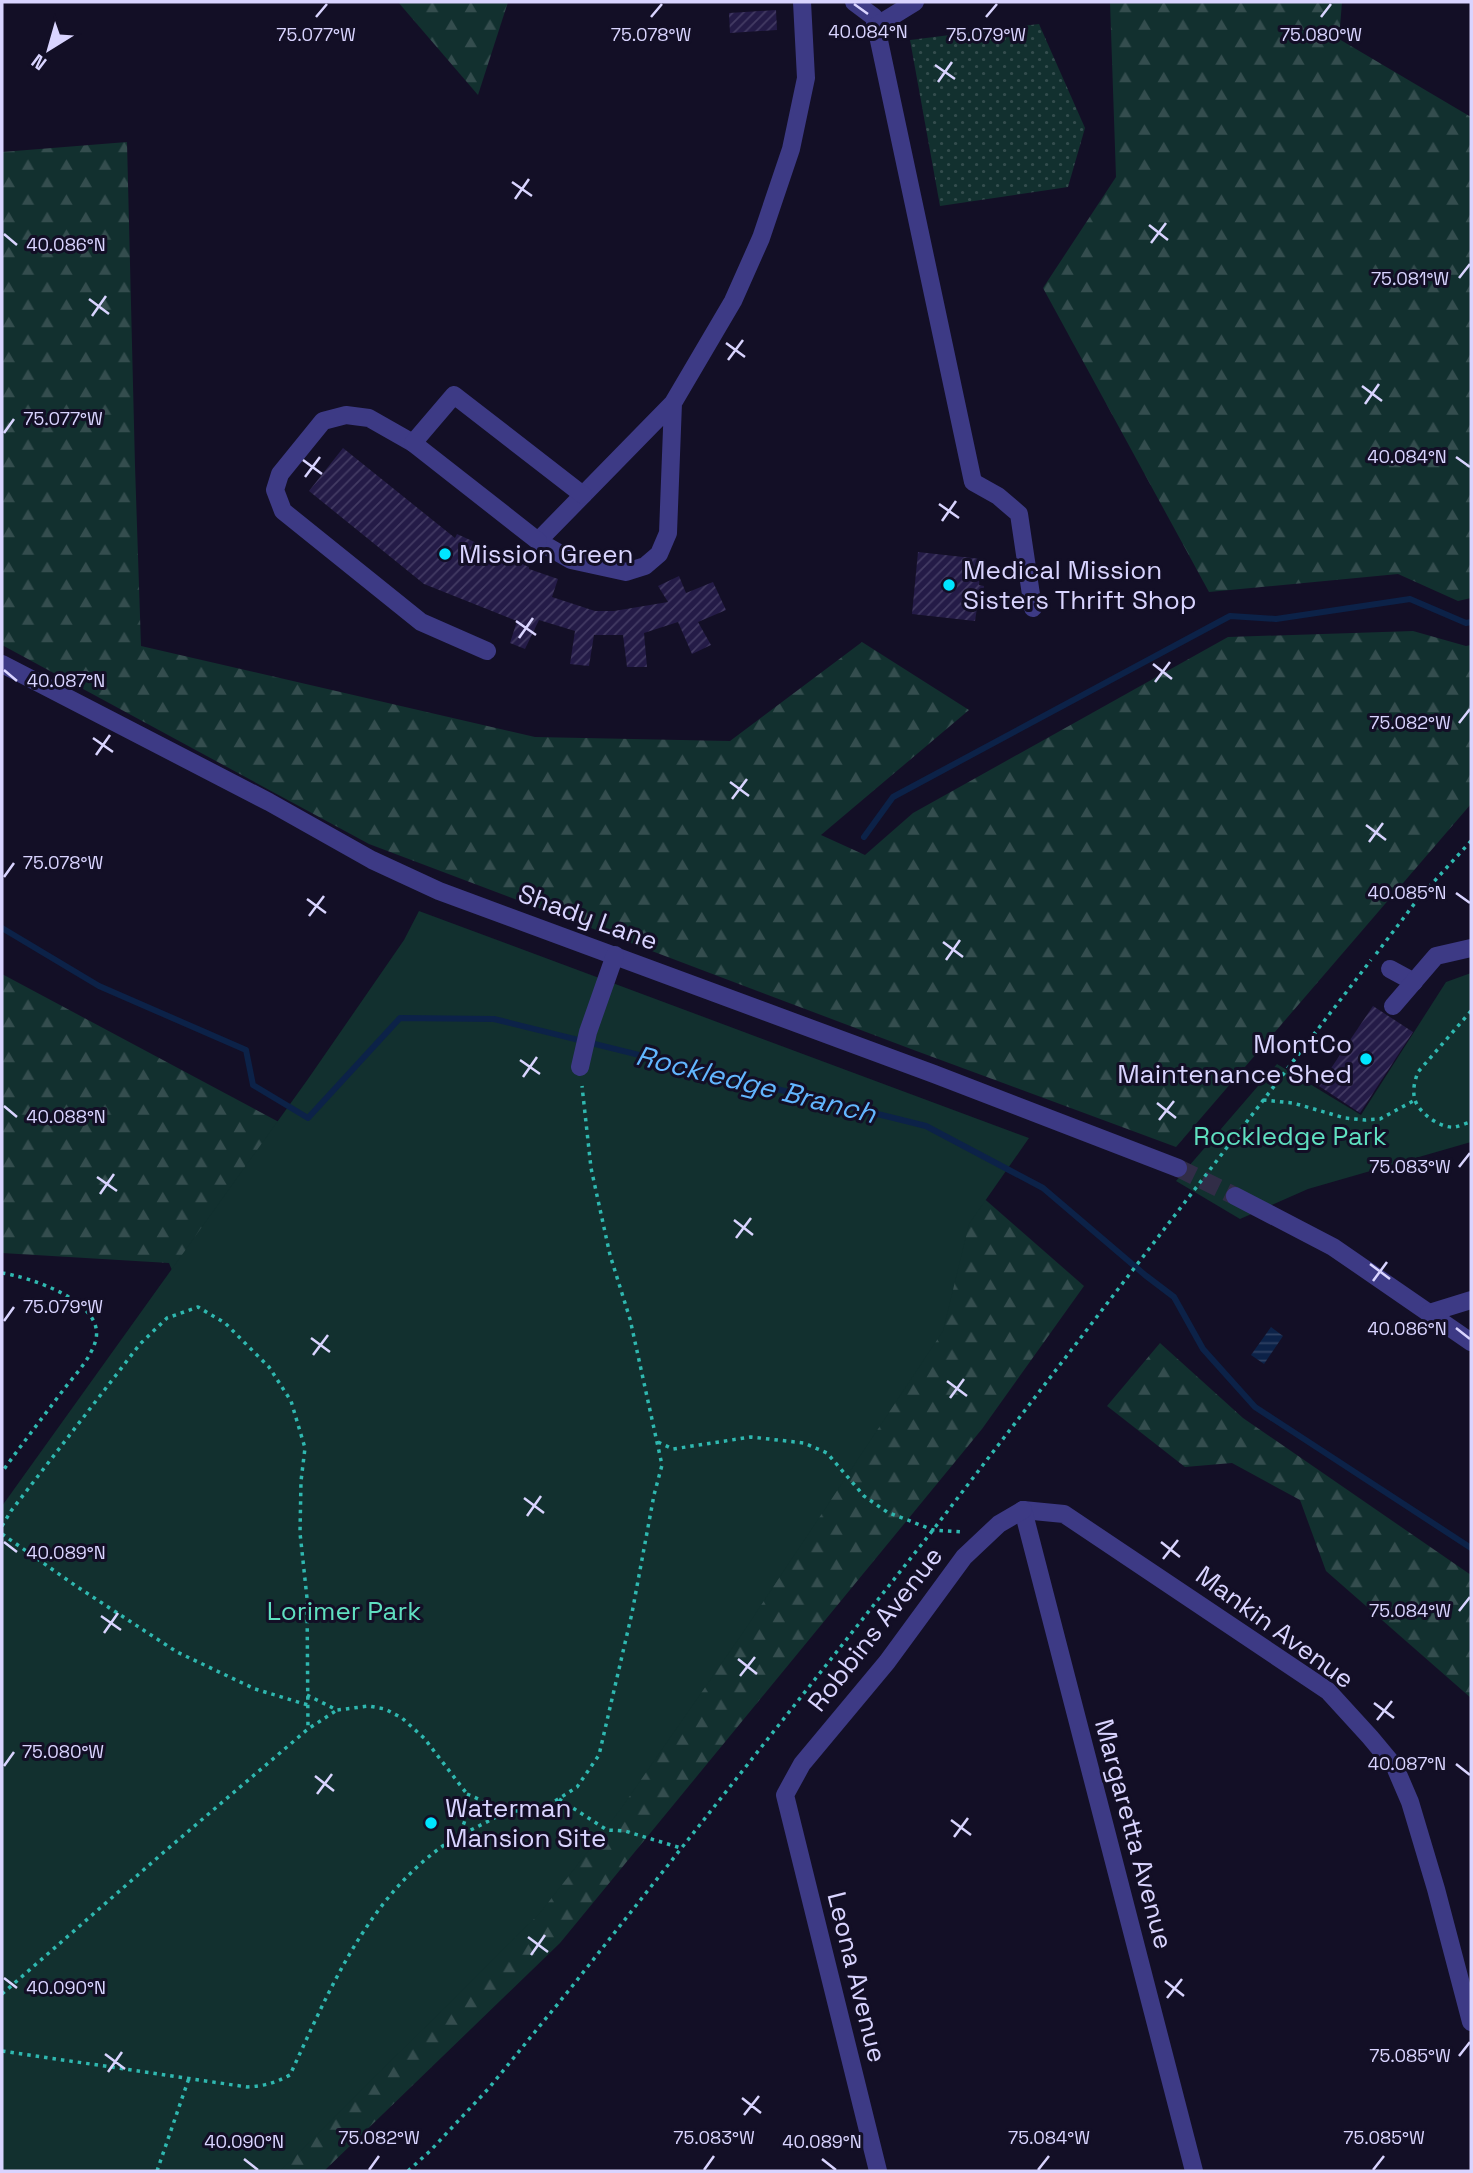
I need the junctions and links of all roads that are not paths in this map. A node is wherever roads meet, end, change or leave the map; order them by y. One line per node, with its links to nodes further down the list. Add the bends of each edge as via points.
1 (802, 2): 5 (street, via 806,78 791,149 761,238 733,301)
2 (854, 2): 4 (street, via 874,17)
3 (915, 2): 4 (street)
4 (876, 26): 9 (street, via 973,482 1019,514)
5 (673, 403): 7 (street); 8 (street, via 668,533 659,554 645,566 626,572 571,560)
6 (413, 443): 7 (street, via 454,395); 8 (street); 10 (street, via 369,418 346,415 323,421 280,474 275,490 283,511 421,621)
7 (583, 495): 8 (street)
8 (538, 541)
9 (1033, 608)
10 (487, 651)
11 (2, 664): 13 (street, Shady Lane, via 372,860 439,891)
12 (1471, 948): 15 (street, via 1436,956)
13 (615, 955): 17 (street); 18 (street, Shady Lane)
14 (1391, 969): 15 (street)
15 (1414, 982): 16 (street)
16 (1393, 1006)
17 (580, 1066)
18 (1178, 1168)
19 (1235, 1195): 21 (street, via 1333,1247)
20 (1471, 1300): 21 (street)
21 (1429, 1313): 22 (street)
22 (1471, 1342)
23 (1023, 1510): 24 (street, Robbins Avenue, via 999,1524 964,1557 887,1662 802,1765); 25 (street, Mankin Avenue, via 1065,1514 1328,1692 1370,1737 1395,1767 1410,1802); 27 (street, Margaretta Avenue)
24 (785, 1795): 26 (street, Leona Avenue)
25 (1471, 2022)
26 (878, 2171)
27 (1194, 2171)

